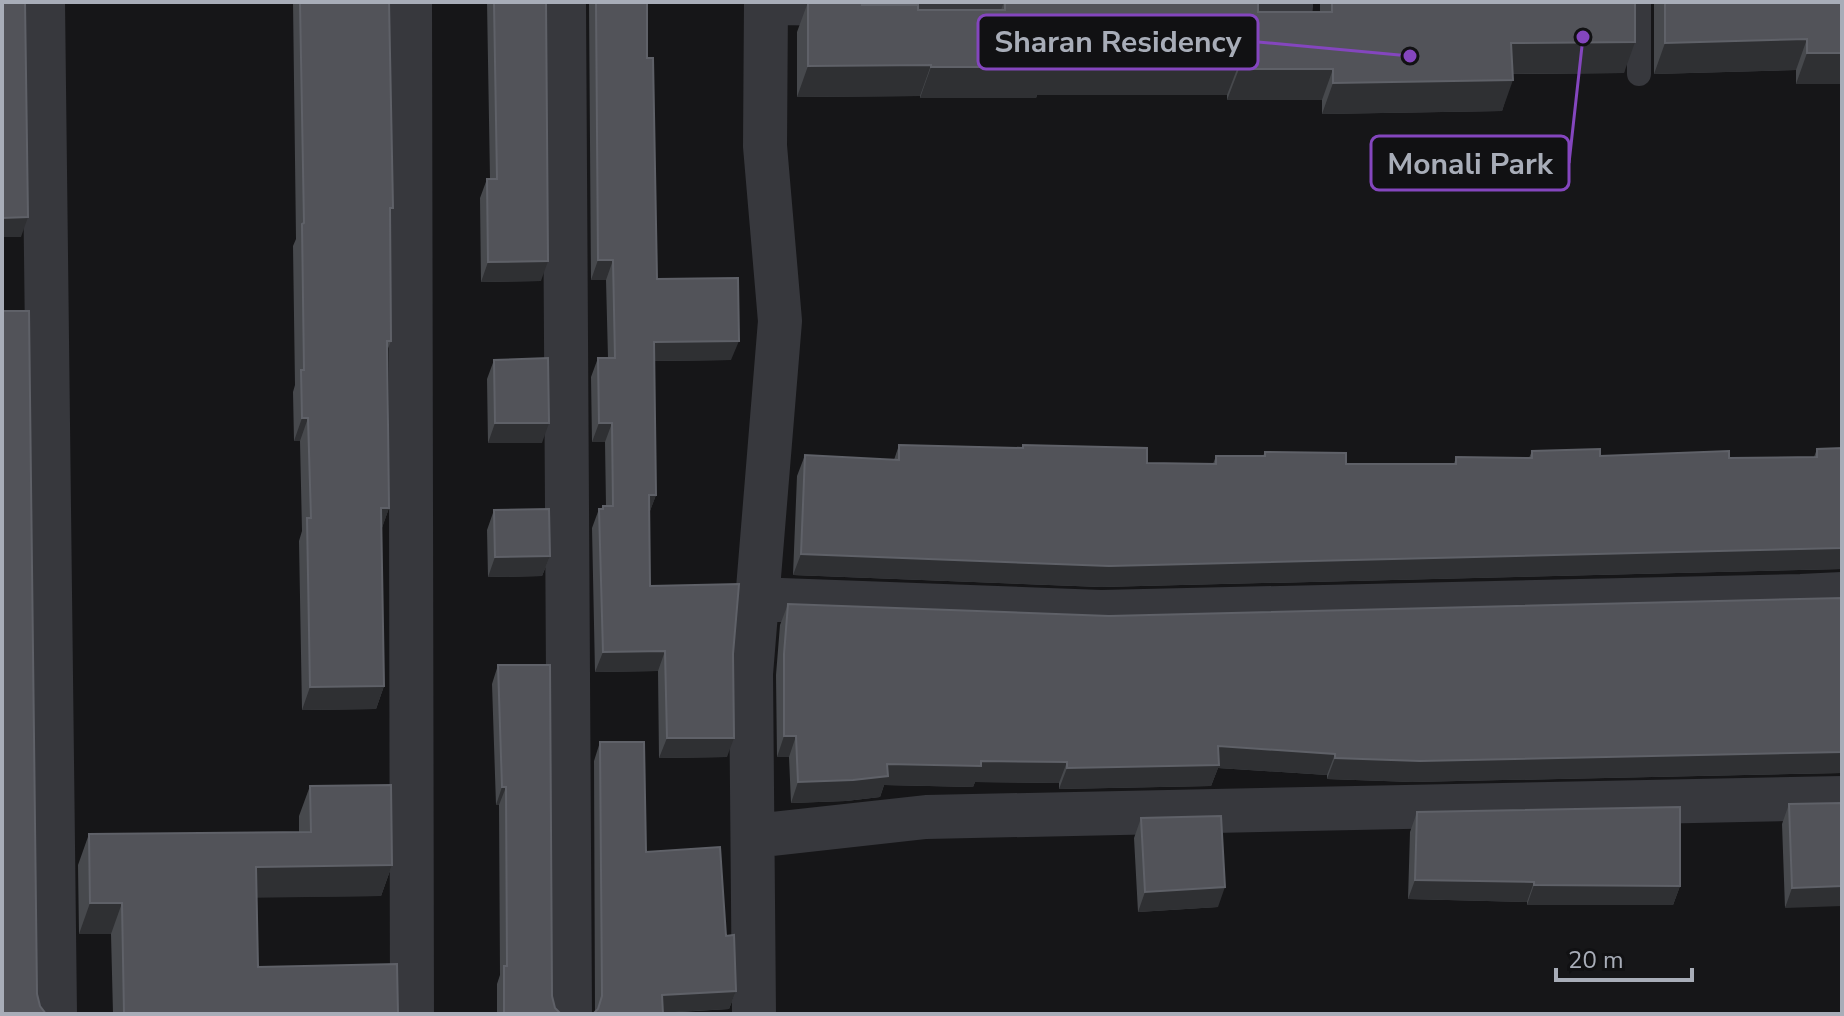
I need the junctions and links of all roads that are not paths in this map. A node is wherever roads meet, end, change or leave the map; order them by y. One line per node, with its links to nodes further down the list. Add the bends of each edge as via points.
1 (43, 2): 14 (street)
2 (410, 2): 15 (street)
3 (564, 2): 16 (street)
4 (1291, 2): 8 (street, via 1291,7)
5 (1639, 2): 9 (lane)
6 (766, 3): 7 (street); 11 (street, via 765,146 780,321)
7 (1100, 6)
8 (1164, 6)
9 (1639, 74)
10 (1842, 594): 11 (street, via 1101,612)
11 (757, 599): 13 (street, via 751,674)
12 (1842, 798): 13 (street, via 926,817)
13 (753, 836): 17 (street)
14 (55, 1014)
15 (412, 1014)
16 (570, 1014)
17 (754, 1014)

